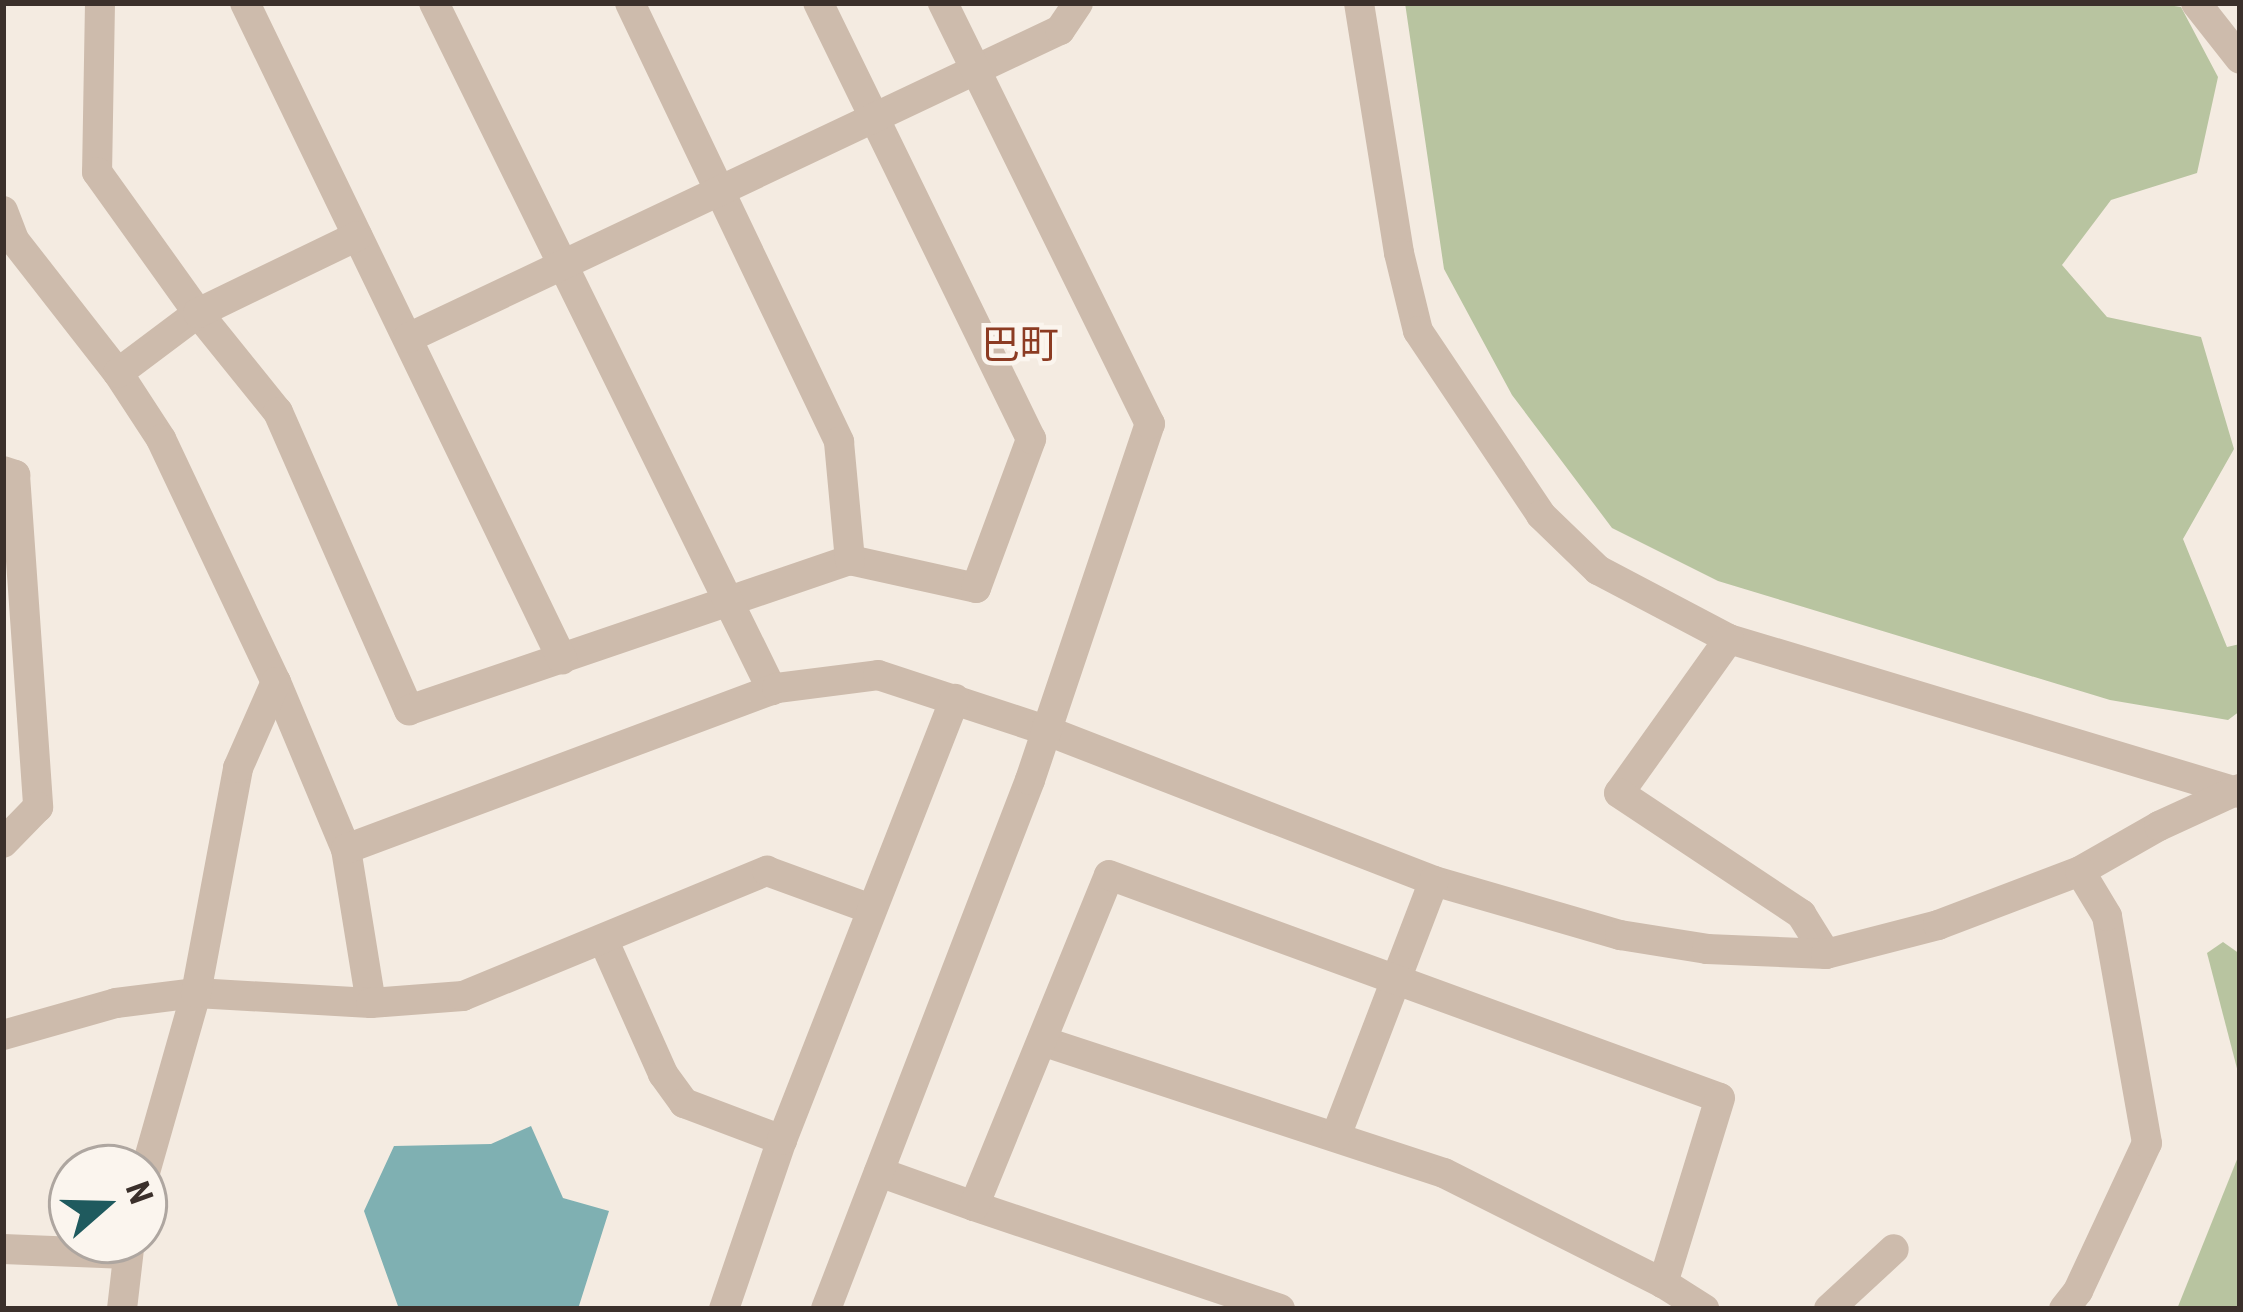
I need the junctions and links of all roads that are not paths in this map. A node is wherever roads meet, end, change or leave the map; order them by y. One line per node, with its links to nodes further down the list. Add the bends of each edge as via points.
1 (100, 3): 17 (street, via 97,172)
2 (245, 3): 15 (street)
3 (434, 3): 16 (street)
4 (630, 3): 13 (street)
5 (818, 3): 12 (street)
6 (943, 3): 11 (street)
7 (1078, 3): 11 (street, via 1060,30)
8 (1359, 3): 23 (street, via 1418,332 1540,515 1598,570)
9 (2196, 3): 10 (street)
10 (2240, 59)
11 (972, 68): 12 (street); 29 (street, via 1150,424)
12 (872, 115): 13 (street); 21 (street, via 1031,439 976,588)
13 (720, 189): 16 (street); 21 (street, via 839,442)
14 (3, 211): 19 (street, via 14,240)
15 (357, 236): 17 (street); 18 (street)
16 (562, 264): 18 (street); 22 (street)
17 (198, 313): 19 (street); 24 (street, via 278,412 409,710)
18 (408, 338): 24 (street)
19 (118, 373): 25 (street, via 161,439)
20 (3, 471): 27 (street, via 15,475)
21 (850, 560): 22 (street)
22 (727, 600): 24 (street); 26 (street)
23 (1729, 639): 30 (street); 37 (street, via 1619,793 1801,914)
24 (562, 659)
25 (276, 682): 32 (street); 39 (street, via 238,768)
26 (772, 690): 28 (street, via 878,675); 32 (street)
27 (17, 693): 31 (street, via 38,807)
28 (956, 699): 29 (street); 35 (street)
29 (1045, 730): 34 (street); 46 (street)
30 (2240, 791): 33 (street, bridge)
31 (3, 843)
32 (346, 849): 40 (street)
33 (2080, 871): 37 (street, via 1938,925); 59 (street, via 2107,916 2147,1143)
34 (1434, 881): 37 (street, via 1620,935); 38 (street)
35 (871, 909): 36 (street, via 766,871); 44 (street)
36 (603, 939): 40 (street, via 463,996); 44 (street, via 663,1075 685,1103)
37 (1826, 954)
38 (1394, 982): 42 (street, via 1108,875); 43 (street); 52 (street, via 1720,1098)
39 (196, 993): 40 (street); 41 (street, via 116,1003); 45 (street)
40 (371, 1003)
41 (3, 1035)
42 (1042, 1041): 43 (street); 47 (street)
43 (1336, 1136): 52 (street, via 1444,1173)
44 (782, 1140): 54 (street)
45 (153, 1144)
46 (879, 1172): 47 (street); 55 (street)
47 (974, 1206): 56 (street)
48 (48, 1248): 49 (street)
49 (3, 1249)
50 (1894, 1249): 58 (street)
51 (127, 1264): 53 (street)
52 (1664, 1282): 57 (street)
53 (122, 1309)
54 (724, 1309)
55 (826, 1309)
56 (1280, 1309)
57 (1704, 1309)
58 (1829, 1309)
59 (2064, 1309)

